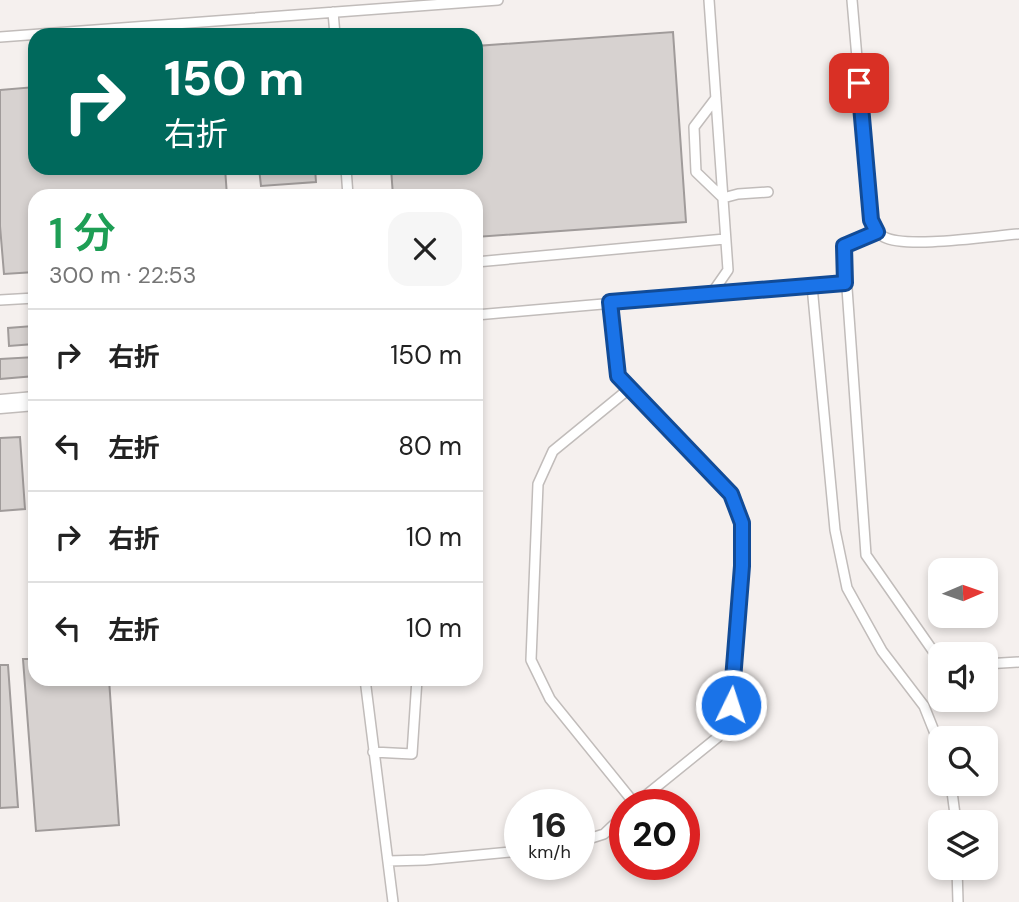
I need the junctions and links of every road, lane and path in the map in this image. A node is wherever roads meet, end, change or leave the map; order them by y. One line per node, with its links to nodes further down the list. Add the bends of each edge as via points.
1 (498, 0): 4 (lane)
2 (709, 0): 9 (lane)
3 (852, 0): 12 (lane, via 871,220)
4 (333, 12): 5 (lane); 6 (lane)
5 (120, 28)
6 (334, 28)
7 (28, 35): 8 (lane)
8 (0, 37)
9 (716, 98): 11 (lane); 11 (lane, via 694,127 696,172)
10 (768, 192): 11 (lane)
11 (723, 198): 14 (lane)
12 (877, 232): 13 (lane, via 886,239 913,242); 16 (lane, via 844,246)
13 (1019, 234)
14 (726, 239): 15 (lane); 18 (lane, via 728,270)
15 (483, 261)
16 (845, 283): 17 (lane); 26 (lane, via 866,555)
17 (812, 286): 18 (lane); 31 (lane, via 835,530 847,588 882,650 924,706)
18 (712, 293): 21 (lane)
19 (28, 298): 20 (lane)
20 (0, 300)
21 (610, 302): 22 (lane); 23 (lane, via 618,376)
22 (483, 314)
23 (630, 388): 33 (lane, via 553,450 538,484 531,660 551,699); 34 (lane, via 731,494 742,523 731,705 718,737)
24 (28, 402): 25 (street)
25 (0, 404)
26 (928, 644)
27 (1019, 662): 28 (lane)
28 (998, 663)
29 (366, 686): 32 (lane)
30 (417, 686): 32 (lane, via 412,754)
31 (932, 726)
32 (373, 752): 36 (lane)
33 (622, 789)
34 (655, 789)
35 (504, 853): 36 (lane)
36 (388, 861): 38 (lane)
37 (957, 880): 39 (lane)
38 (393, 902)
39 (958, 902)

